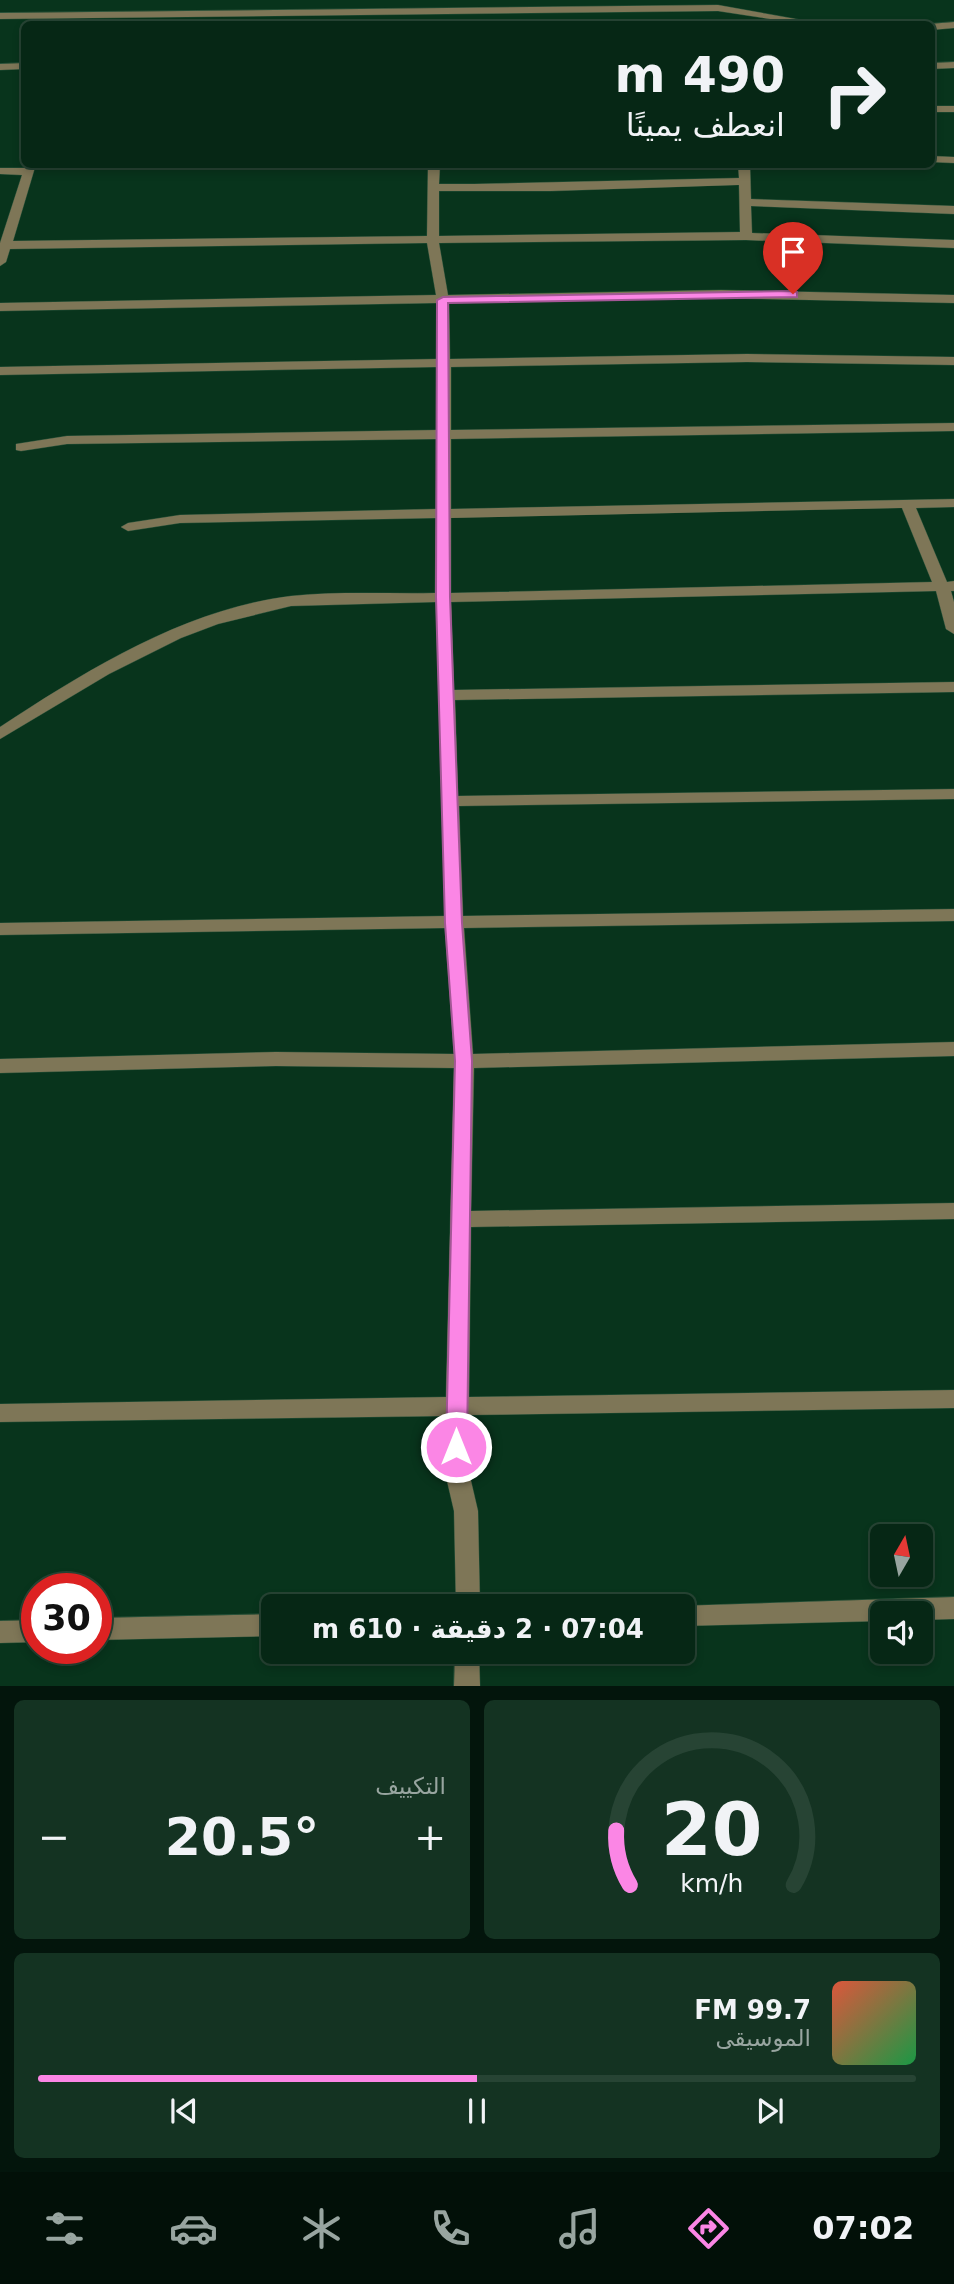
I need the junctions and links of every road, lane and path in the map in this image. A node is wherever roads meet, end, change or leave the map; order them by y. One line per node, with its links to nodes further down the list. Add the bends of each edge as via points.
1 (56, 0): 4 (street)
2 (718, 4): 3 (street); 7 (street)
3 (435, 5): 4 (street)
4 (62, 13): 5 (street); 6 (street)
5 (0, 16)
6 (63, 21)
7 (804, 21)
8 (954, 25): 9 (street)
9 (935, 27)
10 (954, 65): 12 (street)
11 (21, 66): 13 (street)
12 (935, 66)
13 (0, 67)
14 (935, 109): 15 (street)
15 (954, 109)
16 (935, 159): 17 (street)
17 (954, 160)
18 (30, 168): 21 (street); 26 (street)
19 (434, 168): 23 (street)
20 (744, 168): 22 (street)
21 (0, 171)
22 (744, 181): 23 (street, via 518,189); 24 (street)
23 (435, 187): 28 (street)
24 (745, 202): 25 (street); 27 (street)
25 (954, 210)
26 (6, 227): 30 (street)
27 (746, 236): 28 (street); 29 (street)
28 (433, 241): 30 (street); 33 (street)
29 (954, 244)
30 (6, 245): 31 (street)
31 (0, 262)
32 (954, 299): 33 (street, via 721,294)
33 (443, 300): 34 (street); 36 (street)
34 (0, 307)
35 (954, 361): 36 (street, via 747,358)
36 (444, 364): 37 (street); 39 (street)
37 (0, 371)
38 (954, 427): 39 (street)
39 (444, 434): 40 (street, via 67,440); 43 (street)
40 (22, 447)
41 (954, 503): 42 (street)
42 (907, 504): 43 (street); 45 (street)
43 (443, 512): 44 (street, via 180,519); 46 (street)
44 (128, 527)
45 (948, 587): 46 (street); 47 (street)
46 (443, 597): 49 (street); 50 (street, via 292,601 230,614 115,663)
47 (954, 629)
48 (954, 687): 49 (street)
49 (447, 695): 52 (street)
50 (0, 734)
51 (954, 794): 52 (street)
52 (450, 801): 54 (street)
53 (954, 915): 54 (street)
54 (454, 923): 55 (street); 57 (street)
55 (0, 929)
56 (954, 1049): 57 (street)
57 (464, 1061): 58 (street, via 276,1059); 60 (street)
58 (0, 1066)
59 (954, 1212): 60 (street)
60 (459, 1219): 62 (street)
61 (954, 1399): 62 (street)
62 (457, 1404): 63 (street); 64 (street, via 456,1468 466,1511)
63 (0, 1413)
64 (468, 1594)
65 (954, 1608): 66 (street)
66 (695, 1615)
67 (261, 1625): 68 (street)
68 (112, 1629)
69 (21, 1631): 70 (street)
70 (0, 1632)
71 (467, 1664): 72 (street)
72 (467, 1685)

